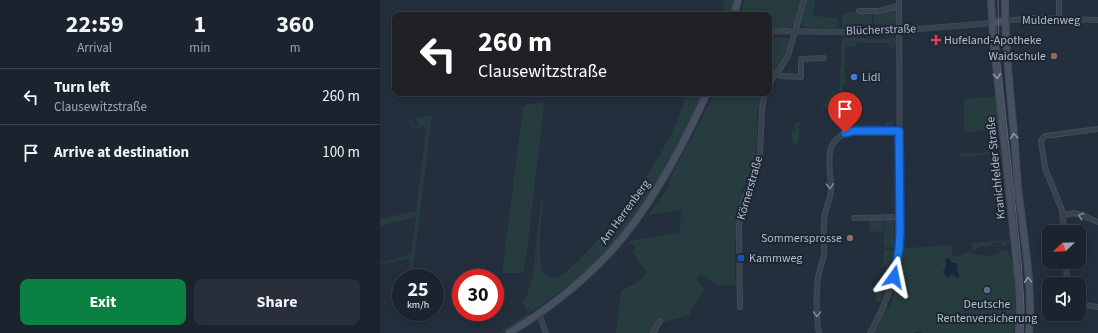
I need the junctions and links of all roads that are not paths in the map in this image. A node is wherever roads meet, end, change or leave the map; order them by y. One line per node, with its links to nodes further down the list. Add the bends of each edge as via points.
1 (738, 0): 10 (main road)
2 (804, 0): 17 (street)
3 (899, 0): 4 (street); 8 (street)
4 (902, 0)
5 (991, 0): 14 (main road, Kranichfelder Straße)
6 (1005, 0): 13 (main road, Kranichfelder Straße)
7 (1059, 0): 11 (street)
8 (899, 6): 9 (street, via 872,14); 15 (street)
9 (859, 11)
10 (735, 12)
11 (1059, 18): 12 (street, Muldenweg); 13 (street, Muldenweg)
12 (1098, 20)
13 (1005, 21): 14 (main road); 41 (main road, Kranichfelder Straße, one-way to 13, via 1030,305)
14 (992, 23): 15 (street, Blücherstraße); 40 (main road, Kranichfelder Straße, one-way to 40, via 1019,286)
15 (899, 30): 17 (street, Blücherstraße); 24 (street)
16 (772, 31): 17 (street, Blücherstraße)
17 (795, 32): 19 (street, via 788,56)
18 (824, 58): 19 (street, via 801,59 801,77 781,76)
19 (776, 73): 20 (street)
20 (772, 79)
21 (706, 96): 33 (main road, Am Herrenberg, via 671,164 621,239 580,282)
22 (764, 96): 31 (street, Körnerstraße, via 758,164 741,212)
23 (1098, 129): 25 (street, via 1045,136 1041,141 1045,168)
24 (899, 131): 26 (street); 38 (street, one-way to 38, via 847,132 838,138 832,147 831,191 825,213 824,252 818,278)
25 (1063, 215): 28 (street, one-way to 25, via 1079,214); 29 (street)
26 (900, 217): 27 (street); 39 (street, via 899,249 892,286)
27 (854, 218)
28 (1098, 222)
29 (1064, 225)
30 (1086, 305): 32 (street)
31 (740, 307)
32 (1098, 307)
33 (539, 314): 35 (main road, Am Herrenberg); 36 (street)
34 (660, 321): 37 (street)
35 (509, 333)
36 (546, 333)
37 (653, 333)
38 (819, 333)
39 (870, 333)
40 (1019, 333)
41 (1029, 333)

